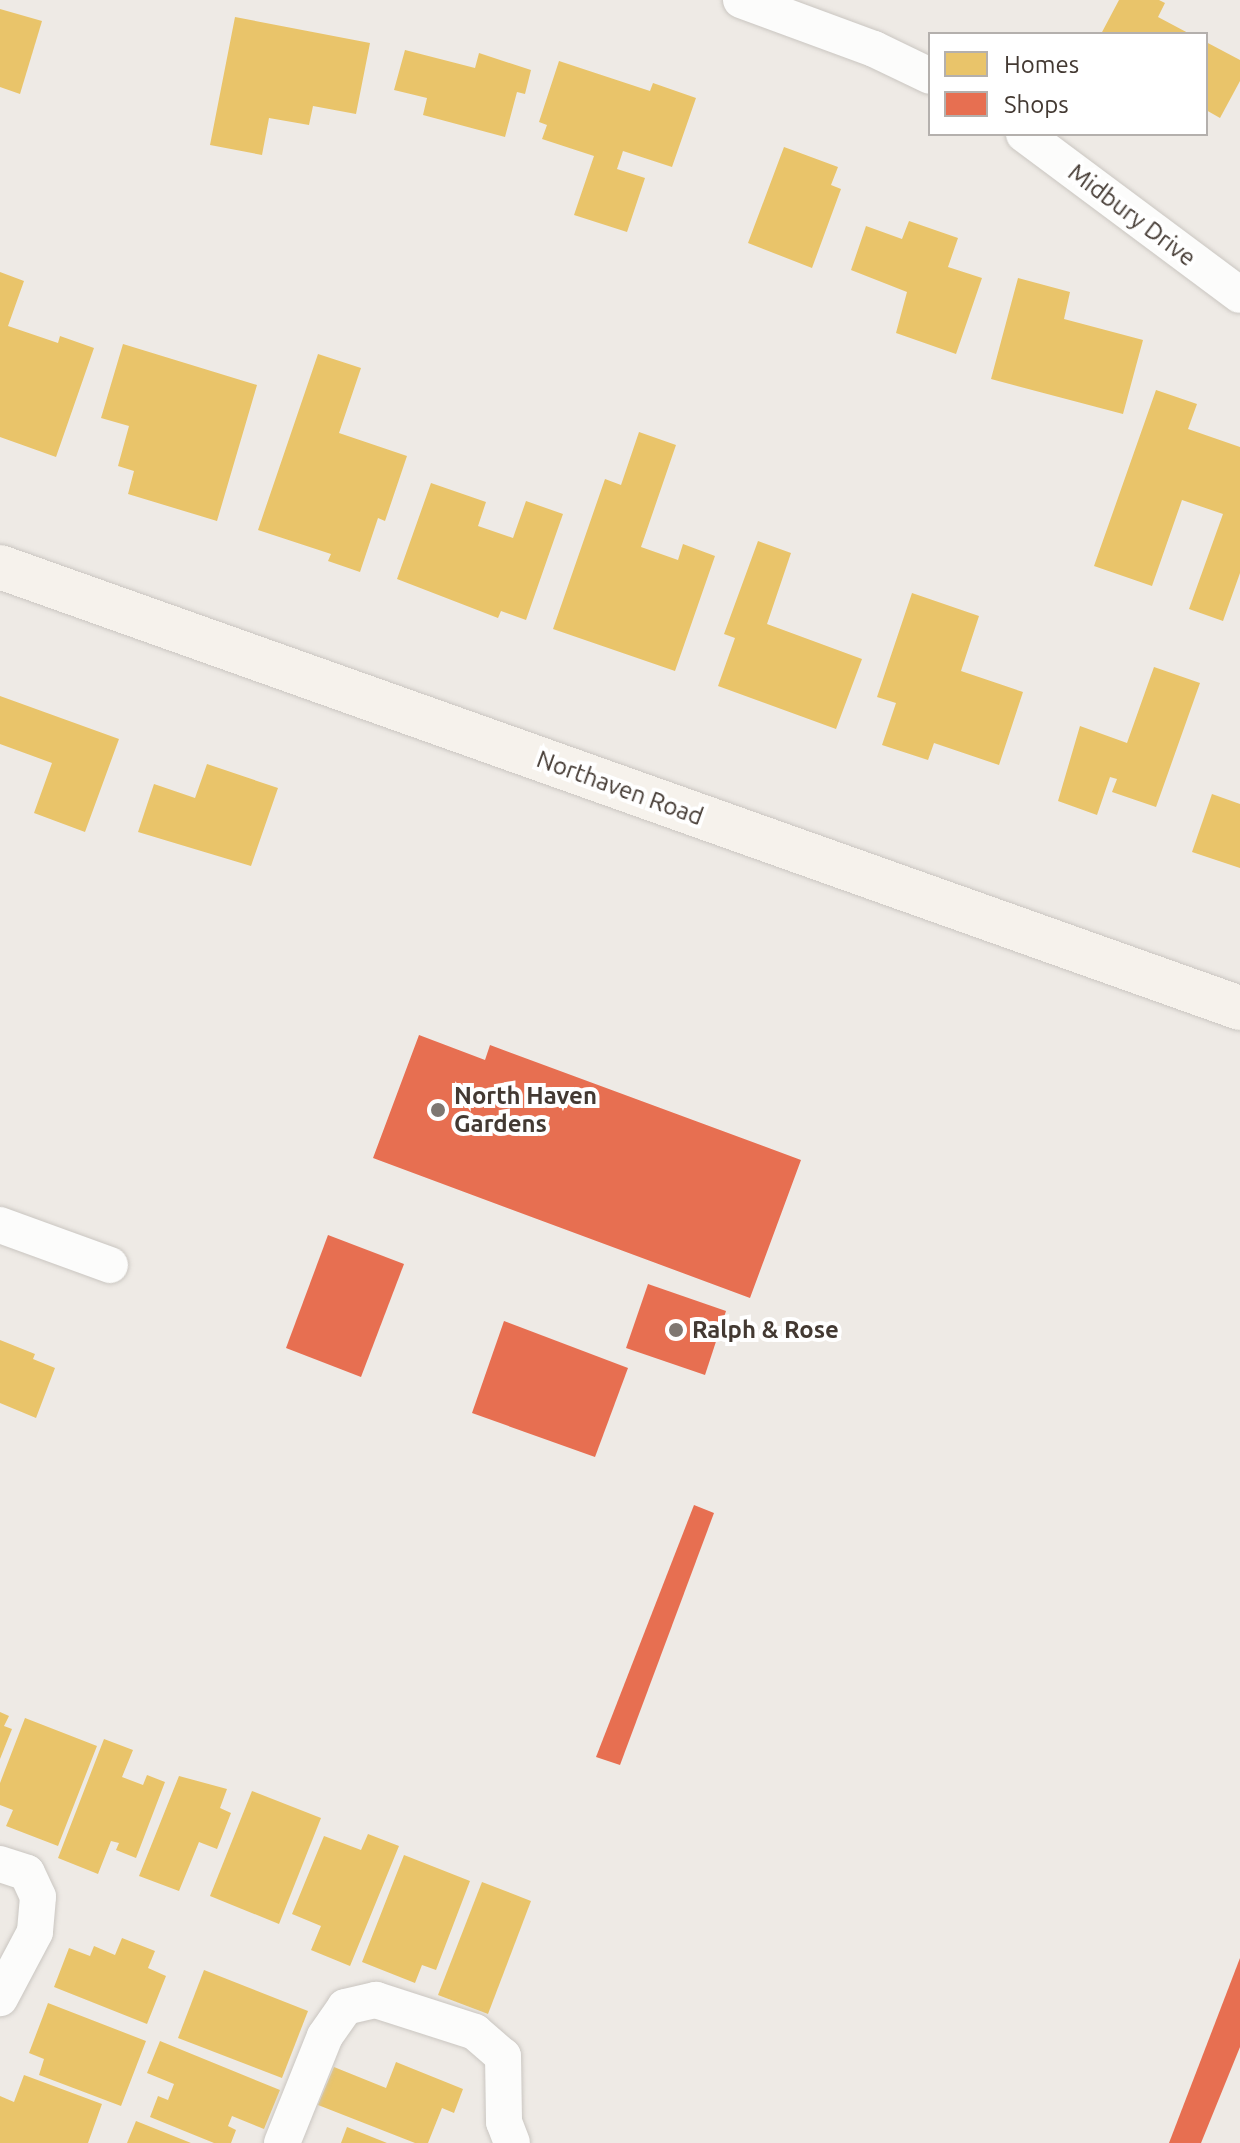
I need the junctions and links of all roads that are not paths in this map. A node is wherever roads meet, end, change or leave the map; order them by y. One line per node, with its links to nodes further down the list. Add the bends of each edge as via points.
1 (741, 0): 2 (street, via 874,49)
2 (928, 75)
3 (1027, 136): 4 (street, Midbury Drive)
4 (1240, 295)
5 (0, 567): 6 (street, Northaven Road)
6 (1240, 1008)
7 (0, 1225): 8 (street)
8 (110, 1265)
9 (0, 1864): 10 (street, via 27,1873 38,1897 35,1932)
10 (0, 1998)
11 (503, 2136): 12 (street, via 503,2056 475,2032 376,2000 361,2000 345,2007 325,2036)
12 (282, 2143)

